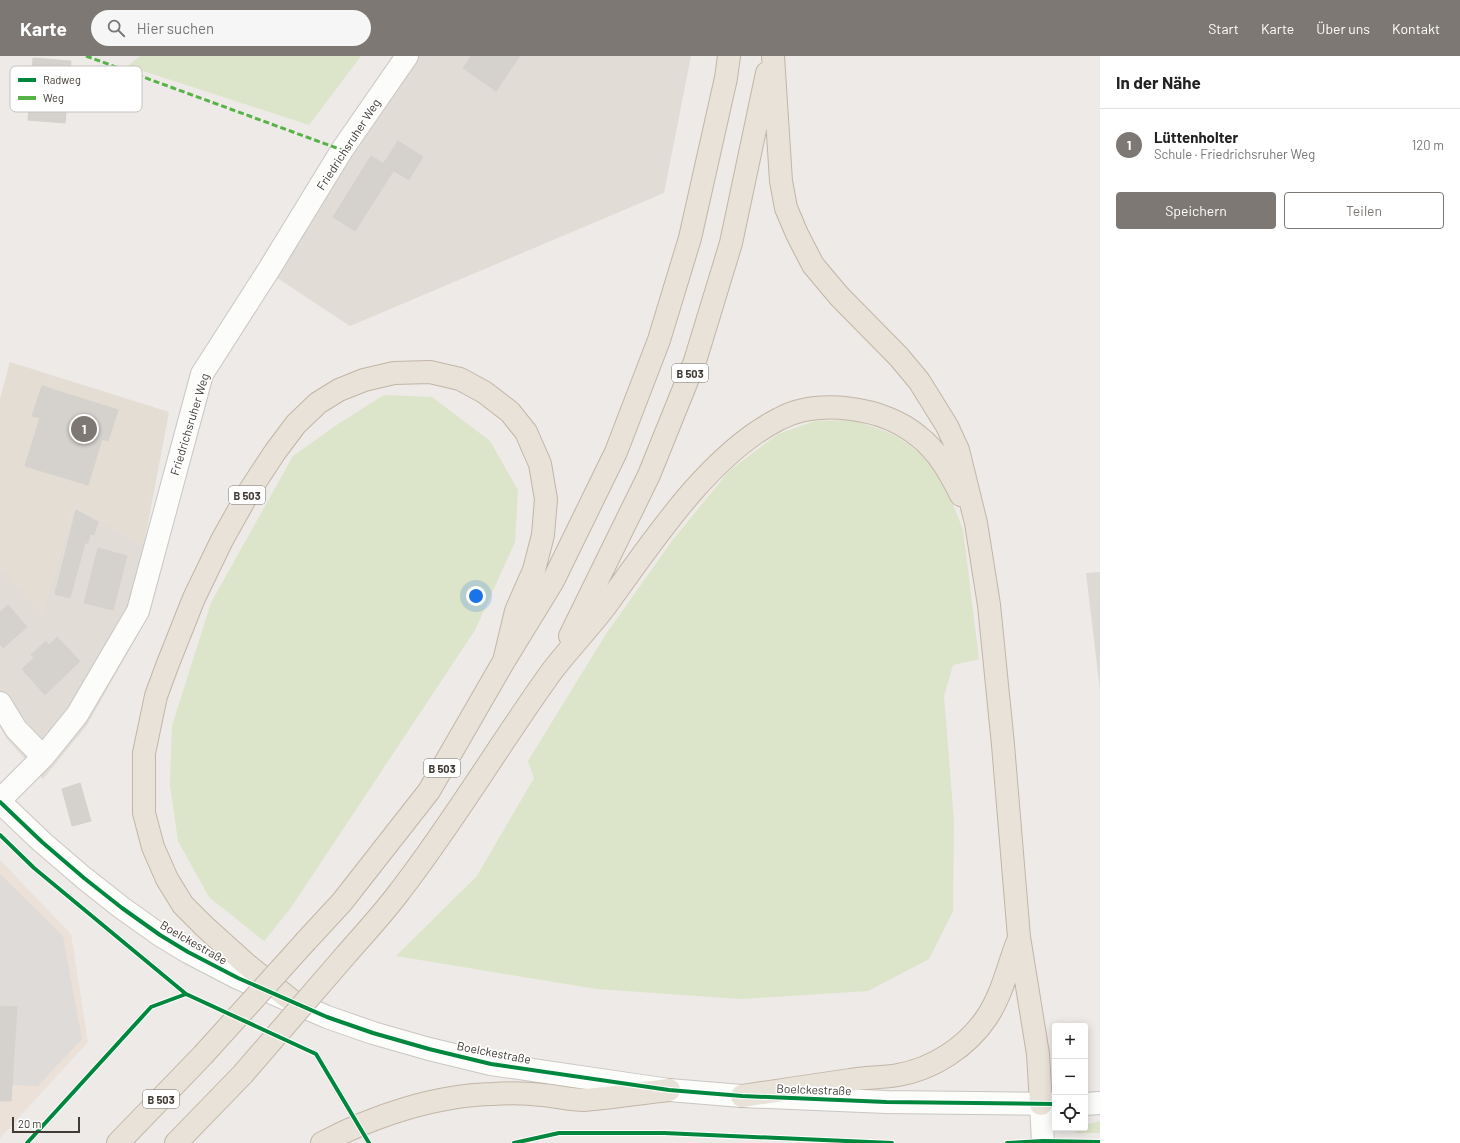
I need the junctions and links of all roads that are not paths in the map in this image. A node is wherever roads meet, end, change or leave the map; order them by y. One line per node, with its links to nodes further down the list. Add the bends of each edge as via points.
1 (407, 56): 9 (street, Friedrichsruher Weg, via 342,150 202,374 138,611 76,715)
2 (729, 56): 6 (highway, B 503, via 690,238 659,340 616,452 553,581)
3 (770, 56): 7 (highway, B 503, via 731,243 695,361 649,475)
4 (773, 56): 5 (highway, via 781,181 786,208 797,234 813,264 839,296 899,358 938,411 958,450)
5 (976, 522): 7 (highway, via 952,476 936,453 918,435 893,420 873,413 830,408 781,417 741,444 697,487); 11 (highway, via 989,605)
6 (504, 661): 12 (highway, B 503, via 516,611 534,570 543,535 546,499 540,464 526,432 510,412 484,392 460,380 430,372 394,373 364,380 339,390 318,403 296,424 274,452 222,540 194,598 156,696 144,753 144,813 152,847 167,879 183,905 204,927); 19 (highway, B 503, bridge, via 429,791 342,902 203,1055)
7 (553, 670): 20 (highway, B 503, bridge, via 400,891 243,1074)
8 (0, 703): 9 (street, via 16,729)
9 (43, 757): 10 (street, Friedrichsruher Weg)
10 (0, 801): 12 (street, Boelckestraße, via 84,878 160,935 238,978)
11 (1019, 937): 14 (highway, via 998,999 987,1017 974,1034 939,1061 900,1075 853,1079); 16 (highway)
12 (296, 1004): 13 (street, Boelckestraße, via 373,1033 491,1064)
13 (669, 1090): 14 (street, Boelckestraße); 18 (highway, via 583,1100 540,1094 453,1097 386,1115)
14 (742, 1096): 16 (street, Boelckestraße, via 886,1102)
15 (1100, 1103): 17 (street)
16 (1048, 1104): 21 (street)
17 (1088, 1104)
18 (328, 1140)
19 (118, 1143)
20 (176, 1143)
21 (1043, 1143)

